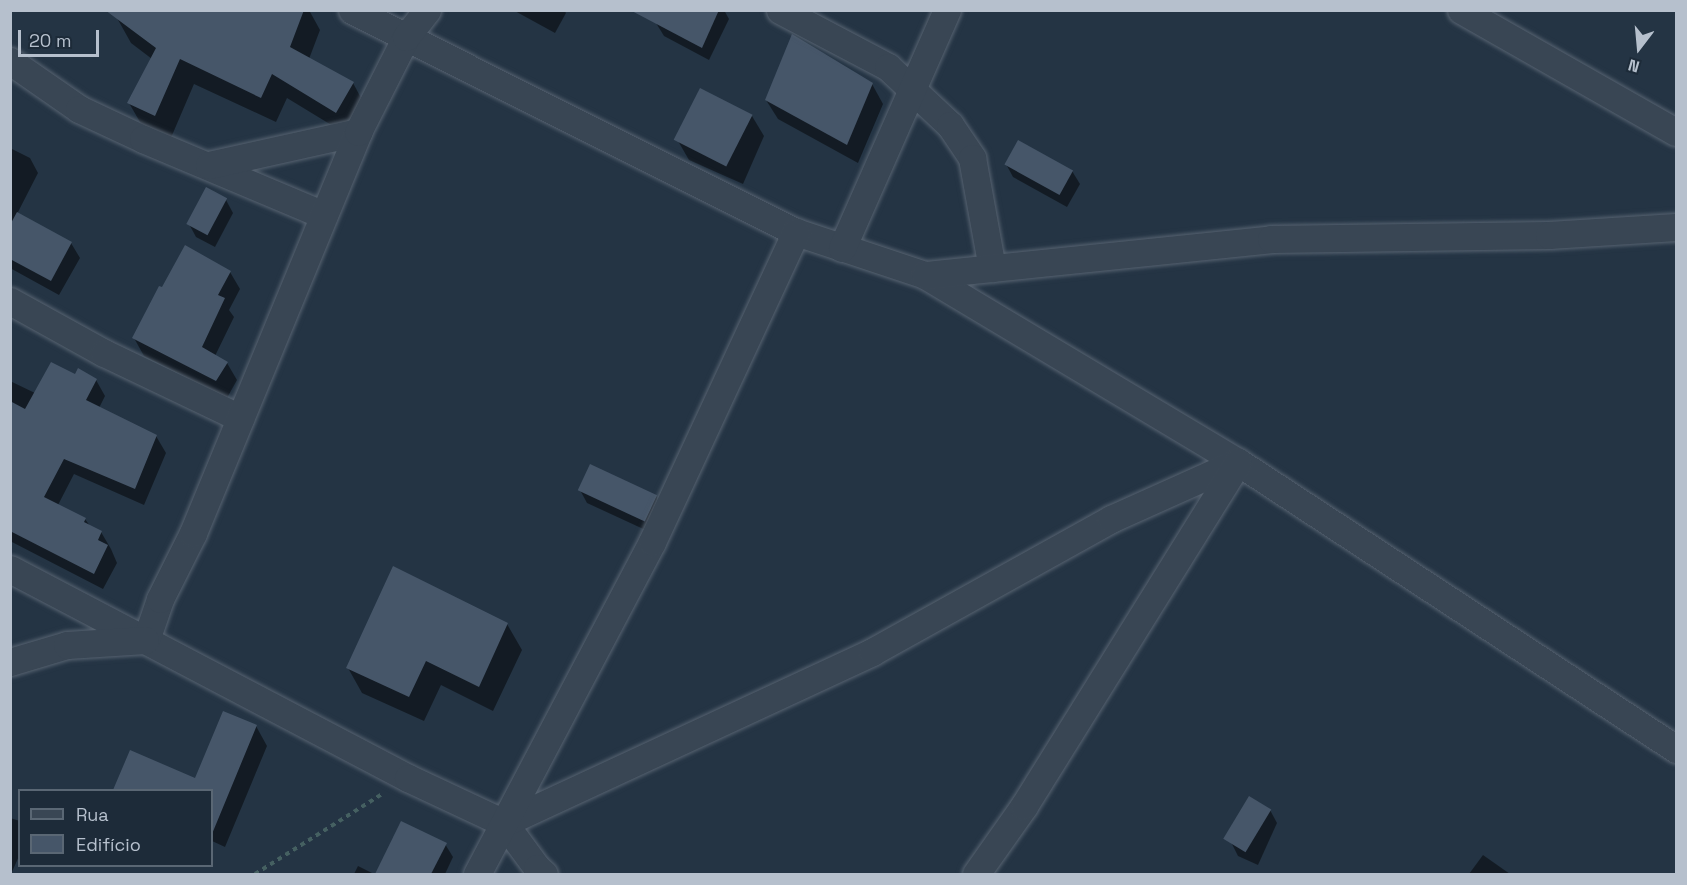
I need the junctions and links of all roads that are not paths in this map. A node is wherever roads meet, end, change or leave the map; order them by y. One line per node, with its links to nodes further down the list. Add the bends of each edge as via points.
1 (352, 10): 6 (street)
2 (427, 10): 6 (street)
3 (780, 10): 8 (street, via 888,68)
4 (947, 10): 8 (street)
5 (1461, 10): 10 (street)
6 (406, 37): 9 (street); 14 (street)
7 (10, 61): 11 (street, via 79,109 143,140)
8 (913, 90): 15 (street); 16 (street, via 950,125 972,158)
9 (358, 132): 11 (street); 12 (street)
10 (1677, 132)
11 (209, 165): 12 (street)
12 (324, 215): 19 (street)
13 (1677, 227): 16 (street, via 1549,235 1270,239)
14 (796, 232): 15 (street); 25 (street, via 652,542)
15 (842, 248): 17 (street)
16 (992, 268): 17 (street)
17 (925, 275): 20 (street)
18 (10, 301): 19 (street, via 104,353)
19 (240, 418): 22 (street, via 193,533 160,599)
20 (1238, 462): 24 (street); 25 (street, via 1111,519 872,652); 28 (street, via 1024,806)
21 (10, 569): 22 (street)
22 (146, 640): 23 (street, via 67,645); 25 (street, via 408,778)
23 (10, 662)
24 (1677, 748)
25 (504, 823): 26 (street); 27 (street)
26 (477, 874)
27 (544, 874)
28 (976, 874)

